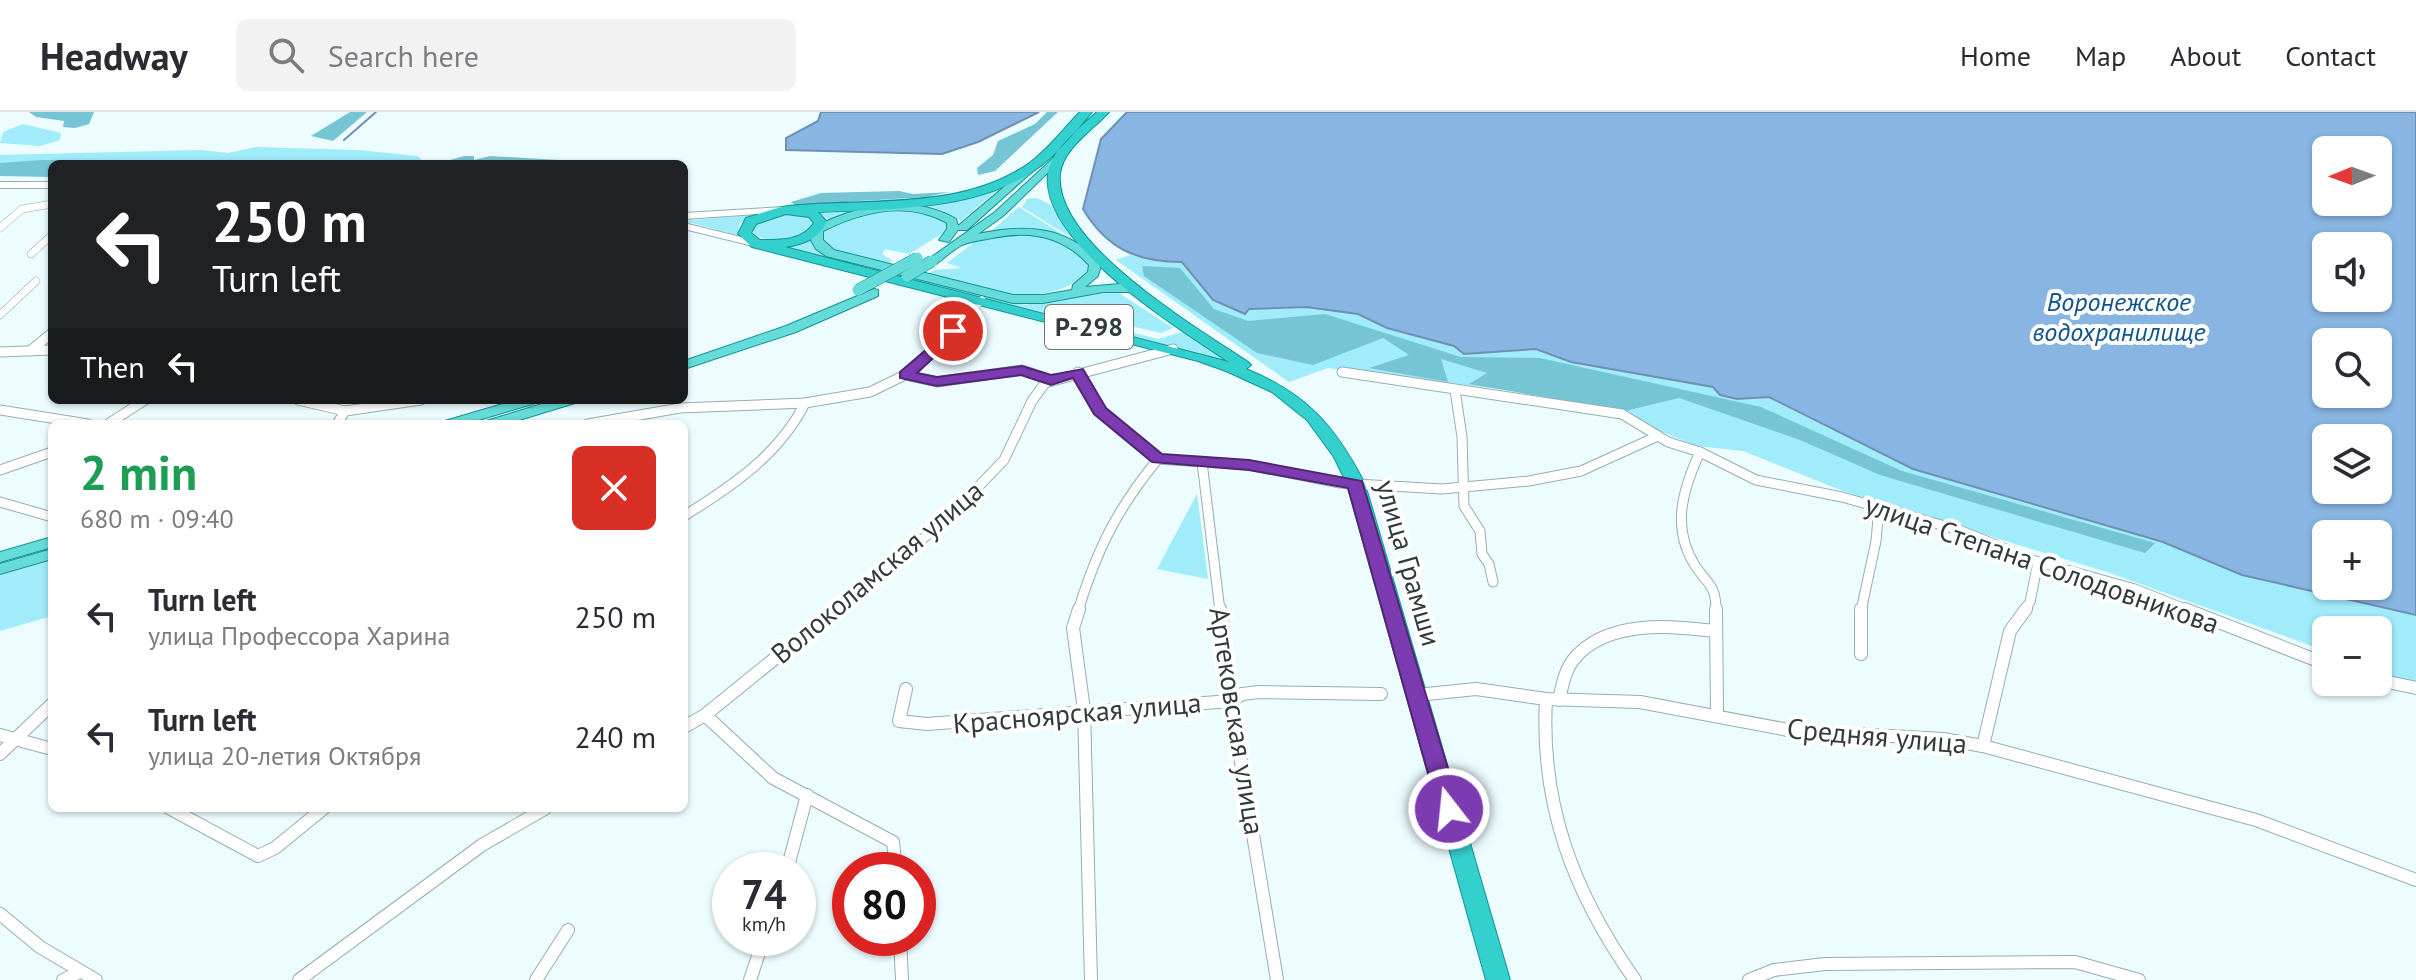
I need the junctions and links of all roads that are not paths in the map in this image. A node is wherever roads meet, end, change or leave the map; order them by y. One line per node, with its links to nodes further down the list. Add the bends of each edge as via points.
1 (1086, 112): 4 (highway)
2 (1103, 112): 3 (highway)
3 (1061, 154): 15 (main road, via 999,214); 19 (highway, Р-298, via 1052,186 1064,217)
4 (1030, 168): 8 (highway, via 1001,183 954,196); 14 (main road)
5 (0, 185): 6 (main road)
6 (48, 185)
7 (48, 205): 11 (street, via 22,209)
8 (785, 210): 9 (main road); 12 (highway, via 813,214 821,222); 16 (highway, via 747,225 744,234)
9 (688, 216)
10 (688, 227): 16 (main road)
11 (0, 228)
12 (818, 229): 14 (main road, via 850,215 917,208 952,221); 16 (highway, via 791,243); 20 (main road, via 817,242 830,253 1013,299)
13 (48, 239): 17 (street)
14 (945, 240): 30 (main road, bridge, via 858,290)
15 (961, 242): 20 (main road, via 1018,231 1068,239 1095,265 1091,277); 31 (main road, bridge, via 874,293 791,329)
16 (757, 244): 21 (highway, улица Грамши / Р-298)
17 (31, 254)
18 (36, 281): 22 (street)
19 (1135, 289): 20 (main road, via 1105,285); 24 (highway, Р-298)
20 (1073, 291)
21 (982, 300): 23 (highway, улица Грамши / Р-298); 34 (street)
22 (0, 315)
23 (1047, 316): 24 (highway, via 1073,314 1163,336 1178,330); 26 (highway, улица Грамши / Р-298)
24 (1179, 320): 35 (highway, Р-298)
25 (48, 336): 28 (street)
26 (1174, 349): 32 (street); 35 (highway, улица Грамши / Р-298)
27 (48, 350): 28 (street)
28 (30, 351): 29 (street)
29 (0, 352)
30 (688, 354)
31 (688, 364)
32 (1078, 372): 36 (street); 55 (street, via 1100,411)
33 (1342, 372): 37 (street, улица Степана Солодовникова)
34 (905, 375): 36 (street, via 937,382 1022,370); 38 (street, via 870,392)
35 (1262, 378): 58 (highway, улица Грамши / Р-298, via 1321,423)
36 (1051, 380): 82 (street, Волоколамская улица, via 1032,401 1004,460 947,519)
37 (1455, 390): 52 (street, улица Степана Солодовникова, via 1622,414); 59 (street)
38 (805, 403): 51 (street, via 680,408); 62 (street, via 790,431 761,460)
39 (139, 404): 47 (street)
40 (315, 404): 45 (street)
41 (376, 404): 45 (street)
42 (518, 404): 49 (main road)
43 (557, 404): 50 (main road)
44 (0, 410): 46 (street)
45 (345, 411): 48 (street)
46 (63, 420)
47 (114, 420)
48 (339, 420)
49 (464, 420)
50 (504, 420)
51 (611, 420)
52 (1658, 436): 53 (street, улица Степана Солодовникова); 59 (street, via 1581,471)
53 (1700, 452): 61 (street, улица Степана Солодовникова, via 1756,480); 70 (street, via 1683,486 1677,514 1698,573 1716,590)
54 (48, 453): 57 (street)
55 (1158, 459): 56 (street); 81 (street, via 1124,501 1096,553 1073,628)
56 (1202, 462): 58 (street); 79 (street, Артековская улица)
57 (0, 470)
58 (1356, 484): 59 (street); 77 (highway, улица Грамши / Р-298)
59 (1463, 488): 69 (street, via 1464,506 1480,531)
60 (0, 502): 63 (street)
61 (1879, 508): 67 (street, улица Степана Солодовникова, via 1959,530); 71 (street, via 1860,613)
62 (688, 513)
63 (48, 516)
64 (48, 543): 66 (main road)
65 (48, 555): 68 (main road)
66 (0, 557)
67 (2038, 562): 72 (street, улица Степана Солодовникова, via 2135,589); 87 (street, via 2030,602 2010,631)
68 (0, 569)
69 (1493, 582)
70 (1716, 631): 78 (street, via 1644,627 1593,644 1576,656); 83 (street)
71 (1861, 654)
72 (2312, 659)
73 (2392, 683): 74 (street)
74 (2416, 688)
75 (906, 689): 81 (street, Красноярская улица, via 899,721 958,723)
76 (1381, 694): 79 (street, Красноярская улица, via 1259,692)
77 (1417, 695): 78 (street, Средняя улица, via 1476,689); 110 (highway, улица Грамши / Р-298)
78 (1553, 699): 83 (street, Средняя улица, via 1640,702); 111 (street, via 1544,756 1552,805 1594,910)
79 (1231, 701): 81 (street, Красноярская улица); 109 (street, Артековская улица)
80 (48, 708): 86 (street)
81 (1084, 710): 108 (street)
82 (705, 715): 84 (street, Волоколамская улица); 90 (street, via 773,778)
83 (1717, 715): 87 (street, Средняя улица, via 1788,730)
84 (688, 725)
85 (0, 735): 86 (street)
86 (14, 740): 88 (street); 89 (street)
87 (1983, 746): 96 (street, Средняя улица, via 2256,820)
88 (48, 748)
89 (0, 754)
90 (807, 795): 94 (street); 95 (street, via 893,842)
91 (176, 812): 92 (street, via 258,856)
92 (319, 812)
93 (539, 812): 104 (street, via 482,845)
94 (793, 852)
95 (894, 852)
96 (2416, 880)
97 (0, 914): 101 (street)
98 (568, 930): 105 (street)
99 (758, 956): 106 (street)
100 (901, 956): 107 (street)
101 (80, 972): 102 (street); 103 (street)
102 (63, 980)
103 (96, 980)
104 (299, 980)
105 (536, 980)
106 (750, 980)
107 (902, 980)
108 (1091, 980)
109 (1277, 980)
110 (1498, 980)
111 (1635, 980)
112 (1749, 980): 113 (street, via 1774,970 1825,964 2075,962)
113 (2139, 980)

